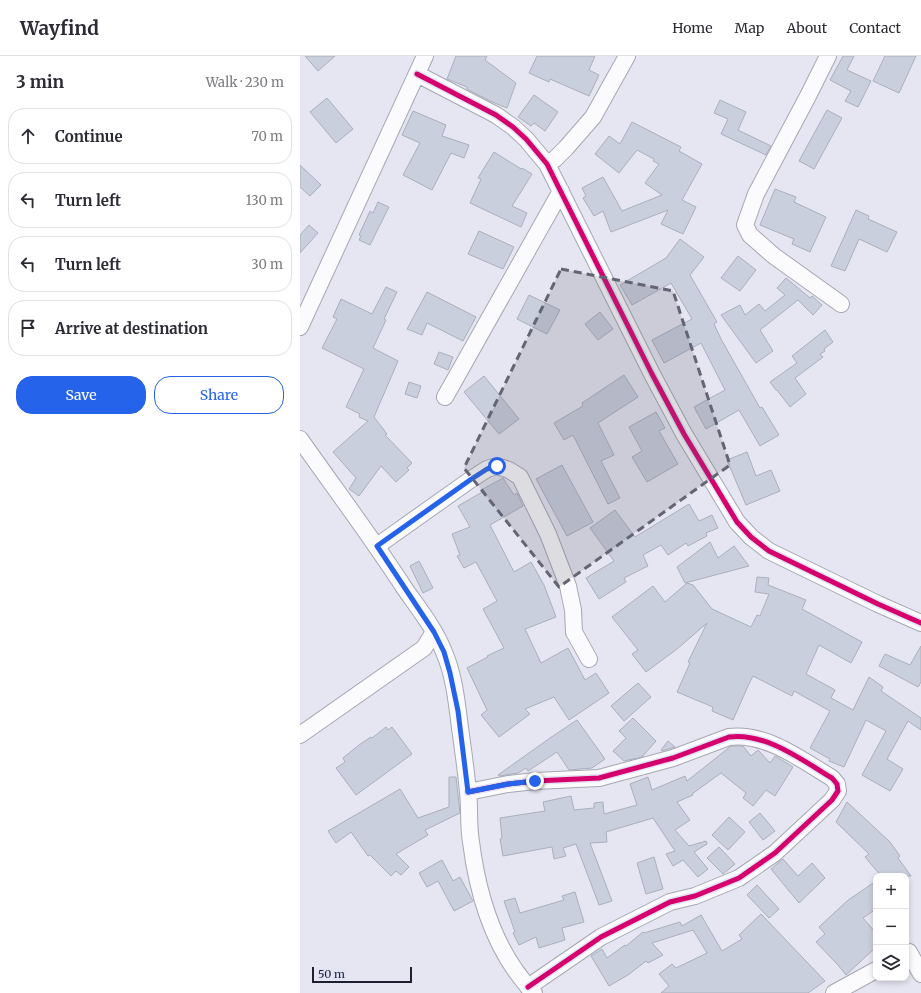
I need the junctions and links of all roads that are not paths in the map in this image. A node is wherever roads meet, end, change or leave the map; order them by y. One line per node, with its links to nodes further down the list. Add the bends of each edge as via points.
1 (627, 56): 4 (street, via 593,117 566,148)
2 (828, 56): 6 (street, via 756,194 745,225 750,235 774,256)
3 (420, 62): 4 (street, via 513,127); 7 (street)
4 (547, 164): 5 (street)
5 (561, 191): 8 (street); 11 (street, via 680,427 738,522 751,537 769,551)
6 (841, 304)
7 (300, 327)
8 (445, 397)
9 (300, 439): 10 (street)
10 (377, 546): 12 (street); 15 (street, via 487,469 497,466 509,470 520,477 548,534 568,586 574,632)
11 (921, 623)
12 (434, 632): 13 (street); 14 (street)
13 (424, 648): 14 (street); 16 (street)
14 (444, 652): 17 (street, via 458,711)
15 (589, 659)
16 (300, 735)
17 (468, 792): 21 (street, via 470,841 485,909 506,958); 21 (street, via 515,783 599,778 673,758 738,736 758,739 788,751 832,778 837,784 838,791 832,800 774,853 739,878 695,896 670,902 601,937)
18 (912, 951): 20 (street)
19 (873, 972): 22 (street)
20 (921, 974)
21 (531, 990)
22 (834, 993)

